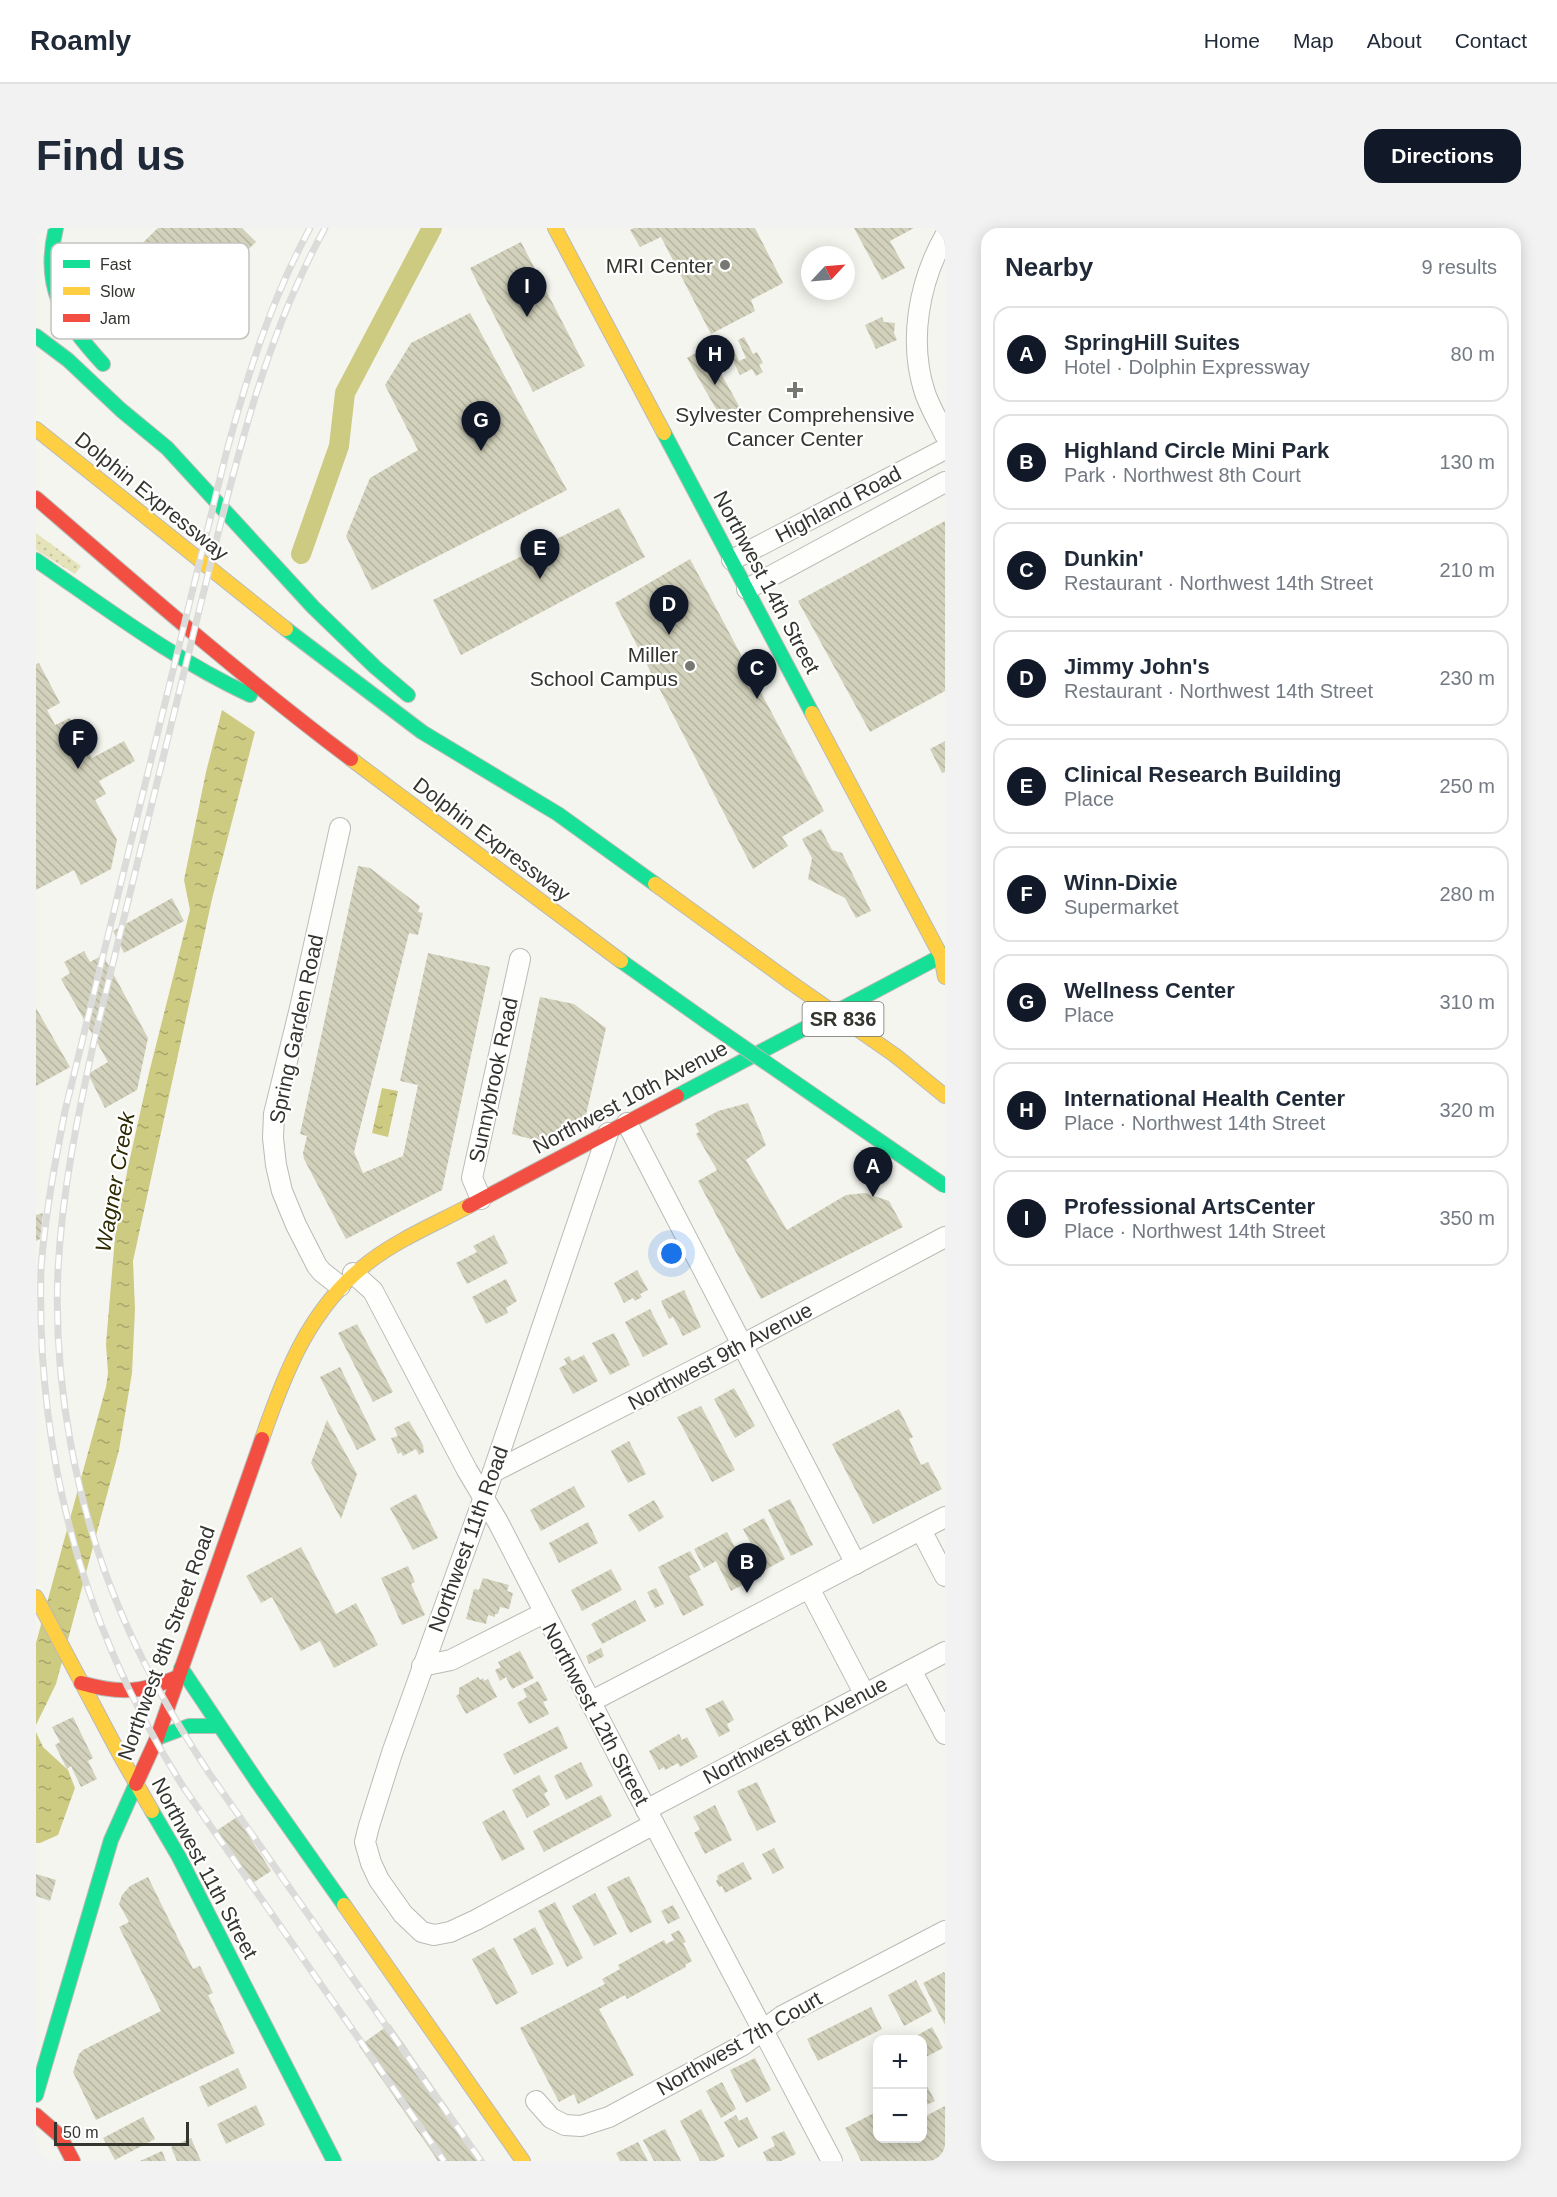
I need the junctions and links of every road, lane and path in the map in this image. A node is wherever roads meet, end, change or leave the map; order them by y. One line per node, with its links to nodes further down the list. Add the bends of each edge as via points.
1 (56, 228): 4 (main road, via 46,248 44,270)
2 (555, 228): 17 (main road, Northwest 14th Street)
3 (945, 236): 10 (street, via 933,257 919,303 917,346 925,393)
4 (51, 302)
5 (36, 336): 11 (main road, via 61,352)
6 (80, 339): 7 (main road)
7 (114, 376)
8 (141, 411): 11 (main road)
9 (36, 429): 23 (main road, Dolphin Expressway, via 274,620 422,732)
10 (945, 435)
11 (165, 447): 20 (main road, via 338,633)
12 (945, 449): 17 (street, Highland Road)
13 (945, 482): 19 (street, Highland Road)
14 (36, 498): 18 (main road, Dolphin Expressway)
15 (36, 514): 18 (main road)
16 (36, 560): 21 (main road, via 216,681)
17 (732, 560): 19 (main road, Northwest 14th Street)
18 (136, 585): 21 (main road, Dolphin Expressway)
19 (747, 589): 25 (main road, Northwest 14th Street)
20 (417, 702)
21 (286, 710): 33 (main road, Dolphin Expressway, bridge, via 571,926)
22 (479, 751): 23 (main road)
23 (558, 814): 28 (main road, Dolphin Expressway / SR 836, bridge)
24 (340, 828): 36 (street, Spring Garden Road, via 274,1114 273,1138 282,1191 317,1266 322,1272)
25 (944, 957): 27 (main road, Northwest 14th Street); 31 (main road, Northwest 10th Avenue)
26 (520, 959): 34 (street, Sunnybrook Road, via 472,1178)
27 (945, 977)
28 (896, 1056): 29 (main road); 30 (main road, Dolphin Expressway / SR 836)
29 (945, 1084)
30 (945, 1096)
31 (627, 1123): 32 (main road, Northwest 10th Avenue); 37 (street)
32 (608, 1133): 34 (main road, Northwest 10th Avenue); 38 (street, Northwest 11th Road)
33 (945, 1186)
34 (481, 1199): 36 (main road, Northwest 10th Avenue, via 368,1261)
35 (945, 1237): 37 (street, Northwest 9th Avenue)
36 (346, 1280): 39 (street, Northwest 12th Street, via 373,1291); 50 (main road, Northwest 8th Street Road, via 309,1326 291,1360)
37 (743, 1344): 38 (street, Northwest 9th Avenue); 42 (street)
38 (493, 1472): 39 (street, Northwest 11th Road)
39 (483, 1499): 46 (street, Northwest 12th Street); 48 (street, Northwest 11th Road)
40 (945, 1517): 41 (street)
41 (921, 1530): 42 (street); 43 (street)
42 (855, 1564): 44 (street)
43 (945, 1576)
44 (809, 1588): 52 (street); 53 (street)
45 (38, 1600): 51 (main road, Northwest 11th Street)
46 (544, 1613): 48 (street, via 451,1660); 53 (street, Northwest 12th Street)
47 (945, 1652): 49 (street, Northwest 8th Avenue)
48 (422, 1666): 60 (street, Northwest 11th Road, via 366,1842 379,1880 403,1914)
49 (911, 1670): 52 (street, Northwest 8th Avenue); 55 (street)
50 (180, 1672): 51 (main road, via 152,1688 133,1692); 54 (main road); 56 (main road, Northwest 8th Street Road)
51 (81, 1683): 57 (main road, Northwest 11th Street)
52 (864, 1694): 58 (street, Northwest 8th Avenue)
53 (590, 1702): 58 (street, Northwest 12th Street)
54 (219, 1726): 56 (main road, via 189,1726); 67 (main road)
55 (945, 1734)
56 (157, 1737): 57 (main road, Northwest 8th Street Road)
57 (136, 1783): 62 (main road, Northwest 8th Street Road, via 111,1840); 66 (main road, Northwest 11th Street, via 179,1857)
58 (650, 1817): 60 (street, Northwest 8th Avenue, via 476,1920 450,1932); 61 (street, Northwest 12th Street)
59 (945, 1931): 61 (street, Northwest 7th Court)
60 (422, 1932)
61 (762, 2030): 63 (street, Northwest 7th Court, via 743,2045 596,2122 565,2125 551,2118); 68 (street, Northwest 12th Street)
62 (36, 2095)
63 (536, 2101)
64 (36, 2115): 65 (main road, via 60,2136)
65 (73, 2161)
66 (334, 2161)
67 (523, 2161)
68 (832, 2161)

